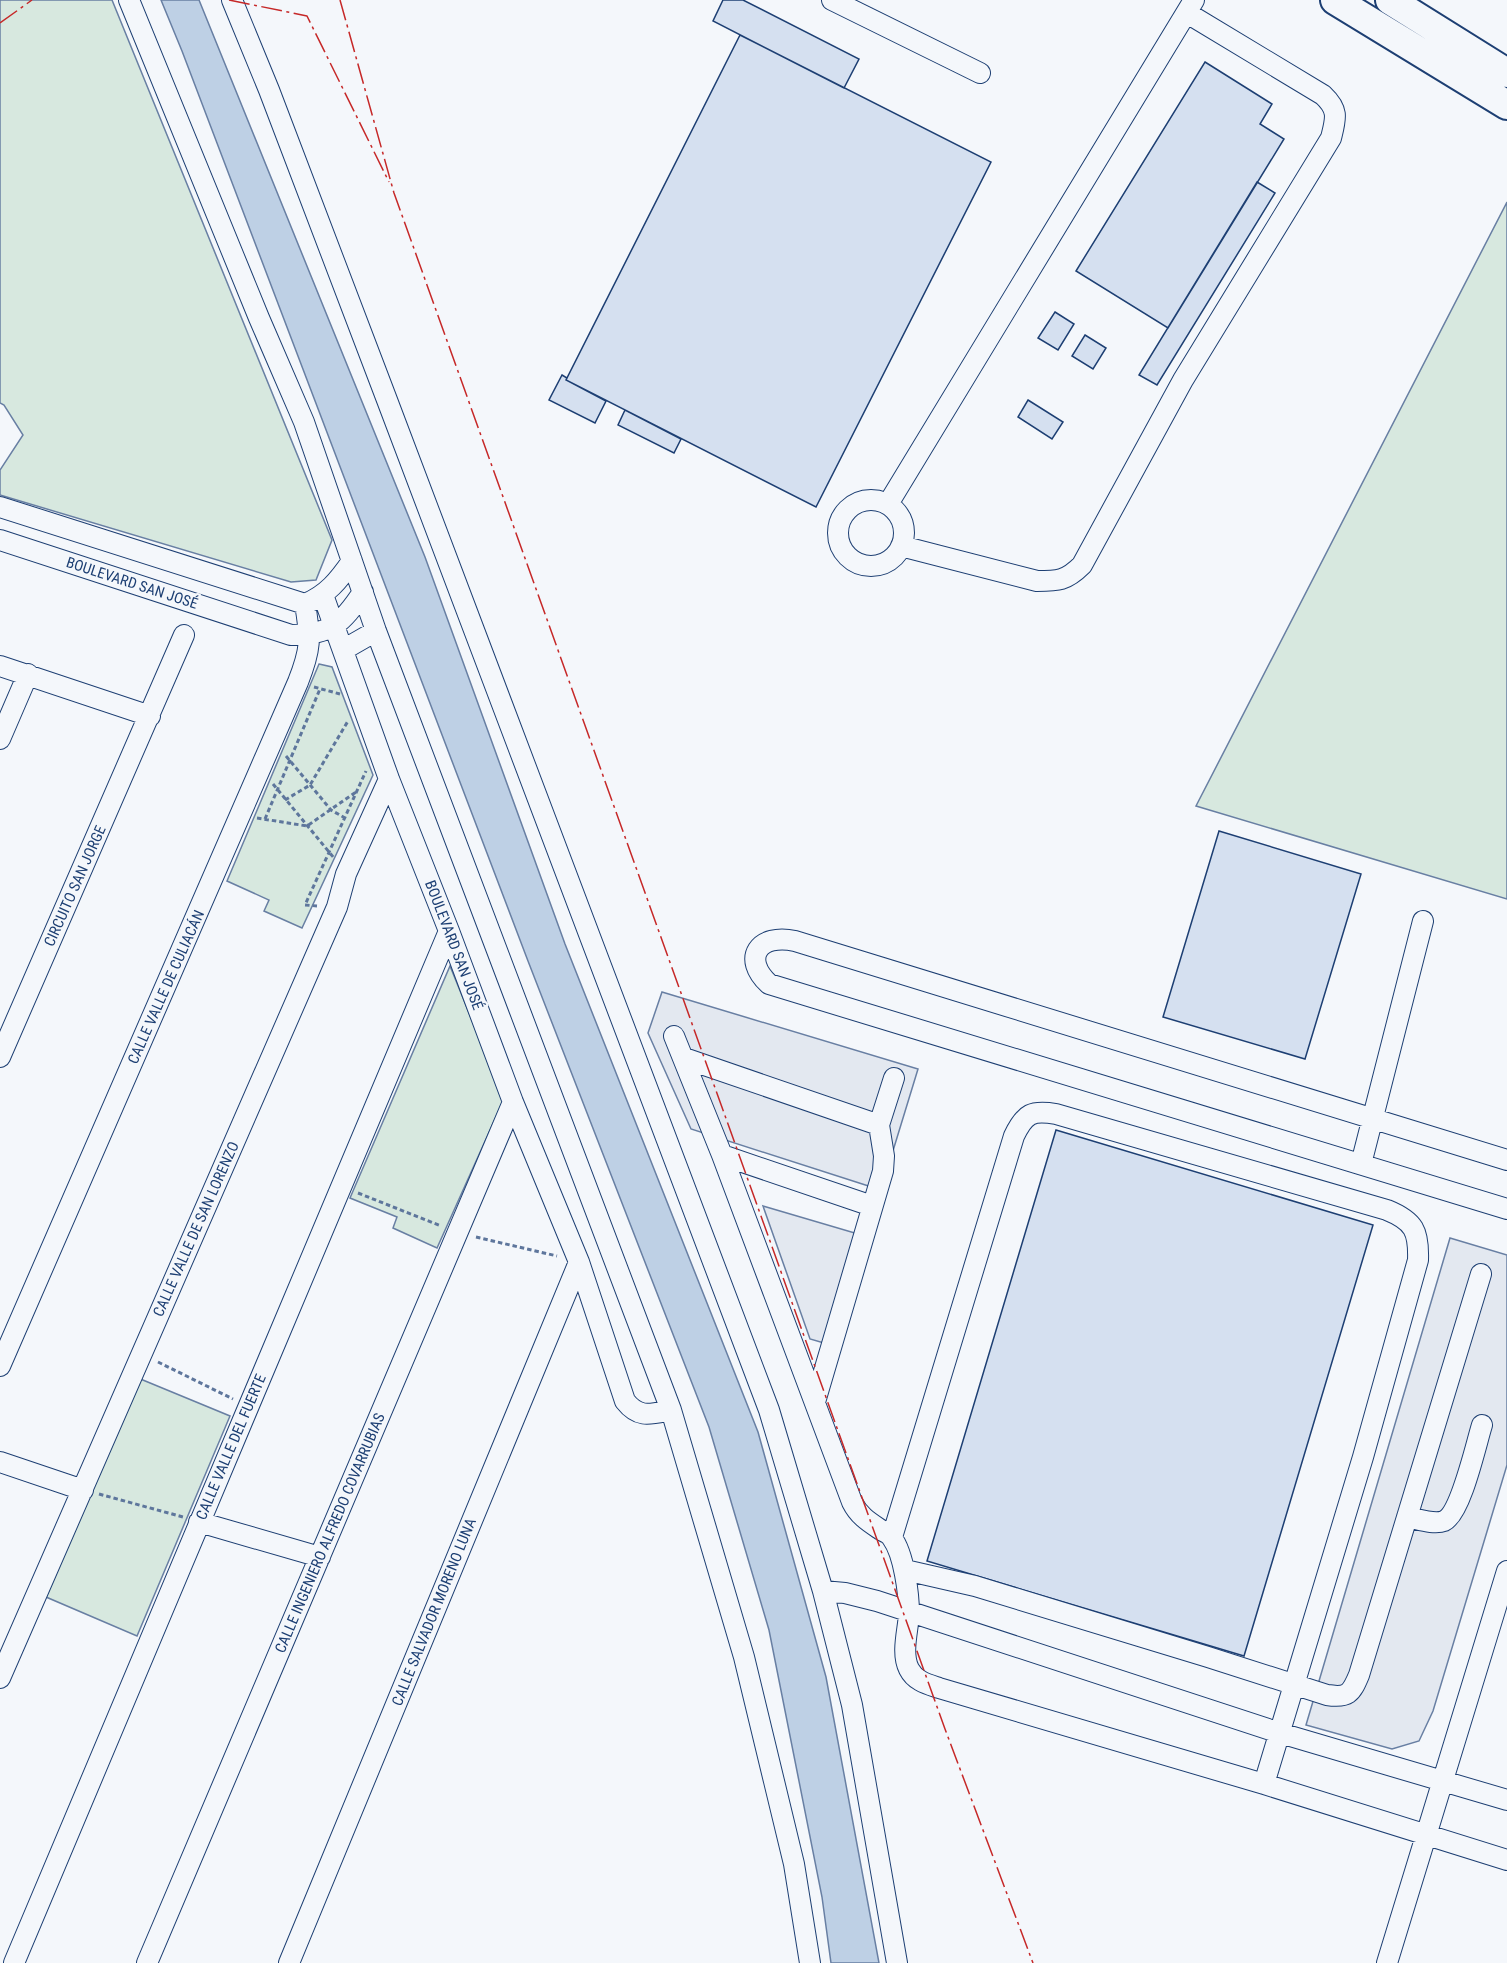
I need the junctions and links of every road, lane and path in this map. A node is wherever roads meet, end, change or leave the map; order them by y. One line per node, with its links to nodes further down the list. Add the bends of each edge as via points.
1 (129, 0): 14 (street, via 304,422)
2 (232, 0): 76 (street, via 769,1410)
3 (832, 0): 7 (street)
4 (1335, 0): 9 (highway)
5 (1390, 0): 8 (highway)
6 (1190, 7): 10 (street); 13 (street, via 1334,105 1336,120 1330,138 1183,380 1082,566 1070,576 1037,581)
7 (980, 73)
8 (1507, 73)
9 (1507, 105)
10 (888, 504): 13 (street, via 902,523); 13 (street, via 878,500 855,503 840,520 838,543 844,554 863,566 886,563)
11 (0, 507): 16 (street)
12 (0, 540): 20 (street, BOULEVARD SAN JOSÉ, via 291,635)
13 (901, 546)
14 (352, 561): 15 (street); 16 (street, via 339,581)
15 (363, 592): 17 (street, BOULEVARD SAN JOSÉ, via 350,612); 18 (street)
16 (314, 599): 17 (street, BOULEVARD SAN JOSÉ); 20 (street, CALLE VALLE DE CULIACÁN)
17 (334, 626): 20 (street, BOULEVARD SAN JOSÉ); 21 (street, BOULEVARD SAN JOSÉ)
18 (376, 631): 21 (street); 66 (street)
19 (184, 635): 27 (street, CIRCUITO SAN JORGE)
20 (310, 635): 24 (street, CALLE VALLE DE CULIACÁN)
21 (343, 650): 26 (street, BOULEVARD SAN JOSÉ)
22 (0, 666): 23 (street)
23 (28, 674): 27 (street); 28 (street)
24 (298, 682): 25 (path); 29 (street, CALLE VALLE DE CULIACÁN)
25 (320, 689): 26 (path); 31 (path)
26 (360, 699): 30 (street, BOULEVARD SAN JOSÉ); 34 (path)
27 (150, 716): 49 (street, CIRCUITO SAN JORGE)
28 (0, 739)
29 (273, 741): 31 (path); 32 (street, CALLE VALLE DE CULIACÁN)
30 (376, 744): 33 (street, BOULEVARD SAN JOSÉ); 36 (path)
31 (290, 761): 34 (path); 35 (path)
32 (261, 768): 35 (path); 39 (street, CALLE VALLE DE CULIACÁN)
33 (389, 778): 44 (street, CALLE VALLE DE SAN LORENZO); 47 (street, BOULEVARD SAN JOSÉ)
34 (310, 785): 37 (path); 38 (path)
35 (278, 790): 37 (path); 41 (path)
36 (357, 792): 38 (path); 40 (path)
37 (285, 800): 42 (path)
38 (331, 810): 40 (path); 42 (path)
39 (241, 815): 41 (path); 63 (street, CALLE VALLE DE CULIACÁN)
40 (345, 818): 43 (path)
41 (265, 819): 42 (path)
42 (307, 826): 43 (path)
43 (329, 853): 44 (path); 45 (path, via 305,905)
44 (346, 873): 45 (street, CALLE VALLE DE SAN LORENZO)
45 (337, 908): 62 (street, CALLE VALLE DE SAN LORENZO)
46 (1423, 921): 53 (street)
47 (449, 931): 52 (street, BOULEVARD SAN JOSÉ); 65 (street, CALLE VALLE DEL FUERTE)
48 (674, 1036): 50 (street)
49 (0, 1057)
50 (684, 1058): 54 (street); 55 (street)
51 (894, 1078): 54 (street)
52 (513, 1102): 60 (street, BOULEVARD SAN JOSÉ); 73 (street, CALLE INGENIERO ALFREDO COVARRUBIAS)
53 (1373, 1120): 56 (street); 57 (street); 57 (street, via 795,941 769,940 758,949 755,961 759,975 769,984)
54 (879, 1125): 58 (street, via 883,1171)
55 (722, 1155): 58 (street); 64 (street)
56 (1507, 1160)
57 (1361, 1164): 59 (street)
58 (872, 1206): 64 (street)
59 (1507, 1209)
60 (579, 1262): 66 (street, BOULEVARD SAN JOSÉ, via 625,1401 632,1411 645,1414); 88 (street, CALLE SALVADOR MORENO LUNA)
61 (1481, 1274): 70 (street)
62 (141, 1353): 65 (path); 69 (street, CALLE VALLE DE SAN LORENZO)
63 (0, 1366)
64 (815, 1402): 72 (street, via 856,1511)
65 (248, 1406): 71 (street, CALLE VALLE DEL FUERTE)
66 (671, 1410): 89 (street, via 744,1657 794,1864)
67 (1482, 1425): 70 (street, via 1453,1513 1438,1522)
68 (0, 1462): 69 (street)
69 (83, 1490): 71 (path); 78 (street, CALLE VALLE DE SAN LORENZO)
70 (1407, 1517): 79 (street, via 1354,1689 1339,1697)
71 (199, 1522): 73 (street); 86 (street, CALLE VALLE DEL FUERTE)
72 (892, 1537): 74 (street); 79 (street, via 1014,1136 1026,1116 1035,1112 1056,1114 1387,1210 1413,1226 1419,1241 1419,1260)
73 (320, 1557): 87 (street, CALLE INGENIERO ALFREDO COVARRUBIAS)
74 (905, 1570): 77 (street); 79 (street, via 975,1586)
75 (1507, 1571): 81 (street)
76 (823, 1591): 77 (street, via 861,1597); 90 (street, via 852,1705)
77 (909, 1612): 80 (street); 82 (street, via 906,1662 909,1671 923,1683)
78 (0, 1678)
79 (1295, 1684): 80 (street)
80 (1280, 1734): 81 (street); 82 (street)
81 (1443, 1782): 83 (street); 84 (street)
82 (1264, 1784): 84 (street)
83 (1507, 1800)
84 (1427, 1835): 85 (street); 91 (street)
85 (1507, 1860)
86 (14, 1963)
87 (147, 1963)
88 (289, 1963)
89 (810, 1963)
90 (897, 1963)
91 (1388, 1963)

